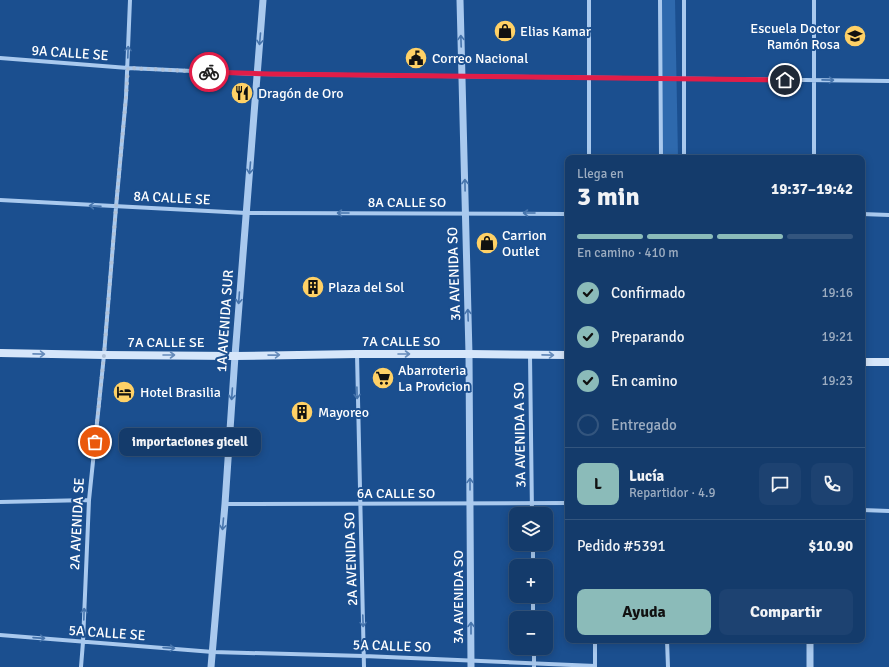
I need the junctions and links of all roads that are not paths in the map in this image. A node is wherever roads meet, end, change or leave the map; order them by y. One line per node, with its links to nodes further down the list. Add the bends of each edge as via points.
1 (130, 0): 9 (street, 2A AVENIDA SE, one-way to 1)
2 (263, 0): 10 (street, 1A AVENIDA SUR, one-way to 10)
3 (460, 0): 11 (street, 3A AVENIDA SO, one-way to 3)
4 (589, 0): 12 (street)
5 (660, 0): 13 (street)
6 (684, 0): 14 (street)
7 (814, 0): 15 (street)
8 (0, 58): 9 (street, 9A CALLE SE)
9 (128, 68): 10 (street, 9A CALLE SE); 22 (street, 2A AVENIDA SE)
10 (257, 74): 11 (street, 9A CALLE SE); 23 (street, 1A AVENIDA SUR, one-way to 23)
11 (462, 76): 12 (street, 9A CALLE SE); 24 (street, 3A AVENIDA SO, one-way to 11)
12 (589, 78): 13 (street, 9A CALLE SE); 17 (street)
13 (660, 78): 14 (street, 9A CALLE SE); 18 (street)
14 (684, 78): 15 (street, 9A CALLE SE); 19 (street)
15 (814, 80): 16 (street, 9A CALLE SE, one-way to 16); 20 (street)
16 (889, 80)
17 (589, 155)
18 (661, 155)
19 (684, 155)
20 (814, 155)
21 (0, 200): 22 (street, 8A CALLE SE, one-way to 21)
22 (116, 207): 23 (street, 8A CALLE SE); 31 (street, 2A AVENIDA SE)
23 (246, 212): 24 (street, 8A CALLE SO, one-way to 23); 33 (street, 1A AVENIDA SUR, one-way to 33)
24 (466, 213): 25 (street, 8A CALLE SO, one-way to 24); 30 (street, 3A AVENIDA SO, one-way to 24)
25 (565, 214)
26 (865, 214): 27 (street)
27 (889, 214)
28 (0, 353): 31 (main road, 7A CALLE SE, one-way to 31)
29 (357, 354): 30 (main road, 7A CALLE SO, one-way to 30); 33 (main road, 7A CALLE SO, one-way to 29); 43 (street, 2A AVENIDA SO, one-way to 43)
30 (469, 354): 32 (main road, 7A CALLE SO); 39 (street, 3A AVENIDA SO, one-way to 30)
31 (104, 355): 33 (main road, 7A CALLE SE, one-way to 33); 37 (street, 2A AVENIDA SE)
32 (530, 355): 34 (main road, 7A CALLE SO, one-way to 34); 40 (street, 3A AVENIDA A SO)
33 (235, 356): 42 (street, 1A AVENIDA SUR, one-way to 42)
34 (565, 356)
35 (865, 362): 36 (main road)
36 (889, 362)
37 (89, 500): 38 (street); 48 (street, 2A AVENIDA SE, one-way to 37)
38 (0, 502)
39 (470, 503): 40 (street, 6A CALLE SO); 43 (street, 6A CALLE SO); 54 (street, 3A AVENIDA SO, one-way to 39)
40 (532, 503): 41 (street, 6A CALLE SO); 44 (street, 3A AVENIDA A SO)
41 (565, 503)
42 (225, 504): 43 (street, 6A CALLE SO); 52 (street, 1A AVENIDA SUR, one-way to 52)
43 (360, 504): 53 (street, 2A AVENIDA SO, one-way to 53)
44 (532, 507)
45 (865, 510): 46 (street)
46 (889, 511)
47 (0, 635): 48 (street, 5A CALLE SE, one-way to 48)
48 (83, 642): 52 (street, 5A CALLE SE, one-way to 52); 56 (street, 2A AVENIDA SE)
49 (595, 643): 59 (street)
50 (667, 643): 60 (street)
51 (810, 643): 61 (street)
52 (212, 652): 53 (street, 5A CALLE SO); 57 (street, 1A AVENIDA SUR)
53 (364, 656): 54 (street, 5A CALLE SO); 58 (street, 2A AVENIDA SO)
54 (471, 664): 55 (street, 5A CALLE SO)
55 (534, 665): 59 (street, 5A CALLE SO)
56 (81, 667)
57 (211, 667)
58 (364, 667)
59 (595, 667)
60 (668, 667)
61 (810, 667)

